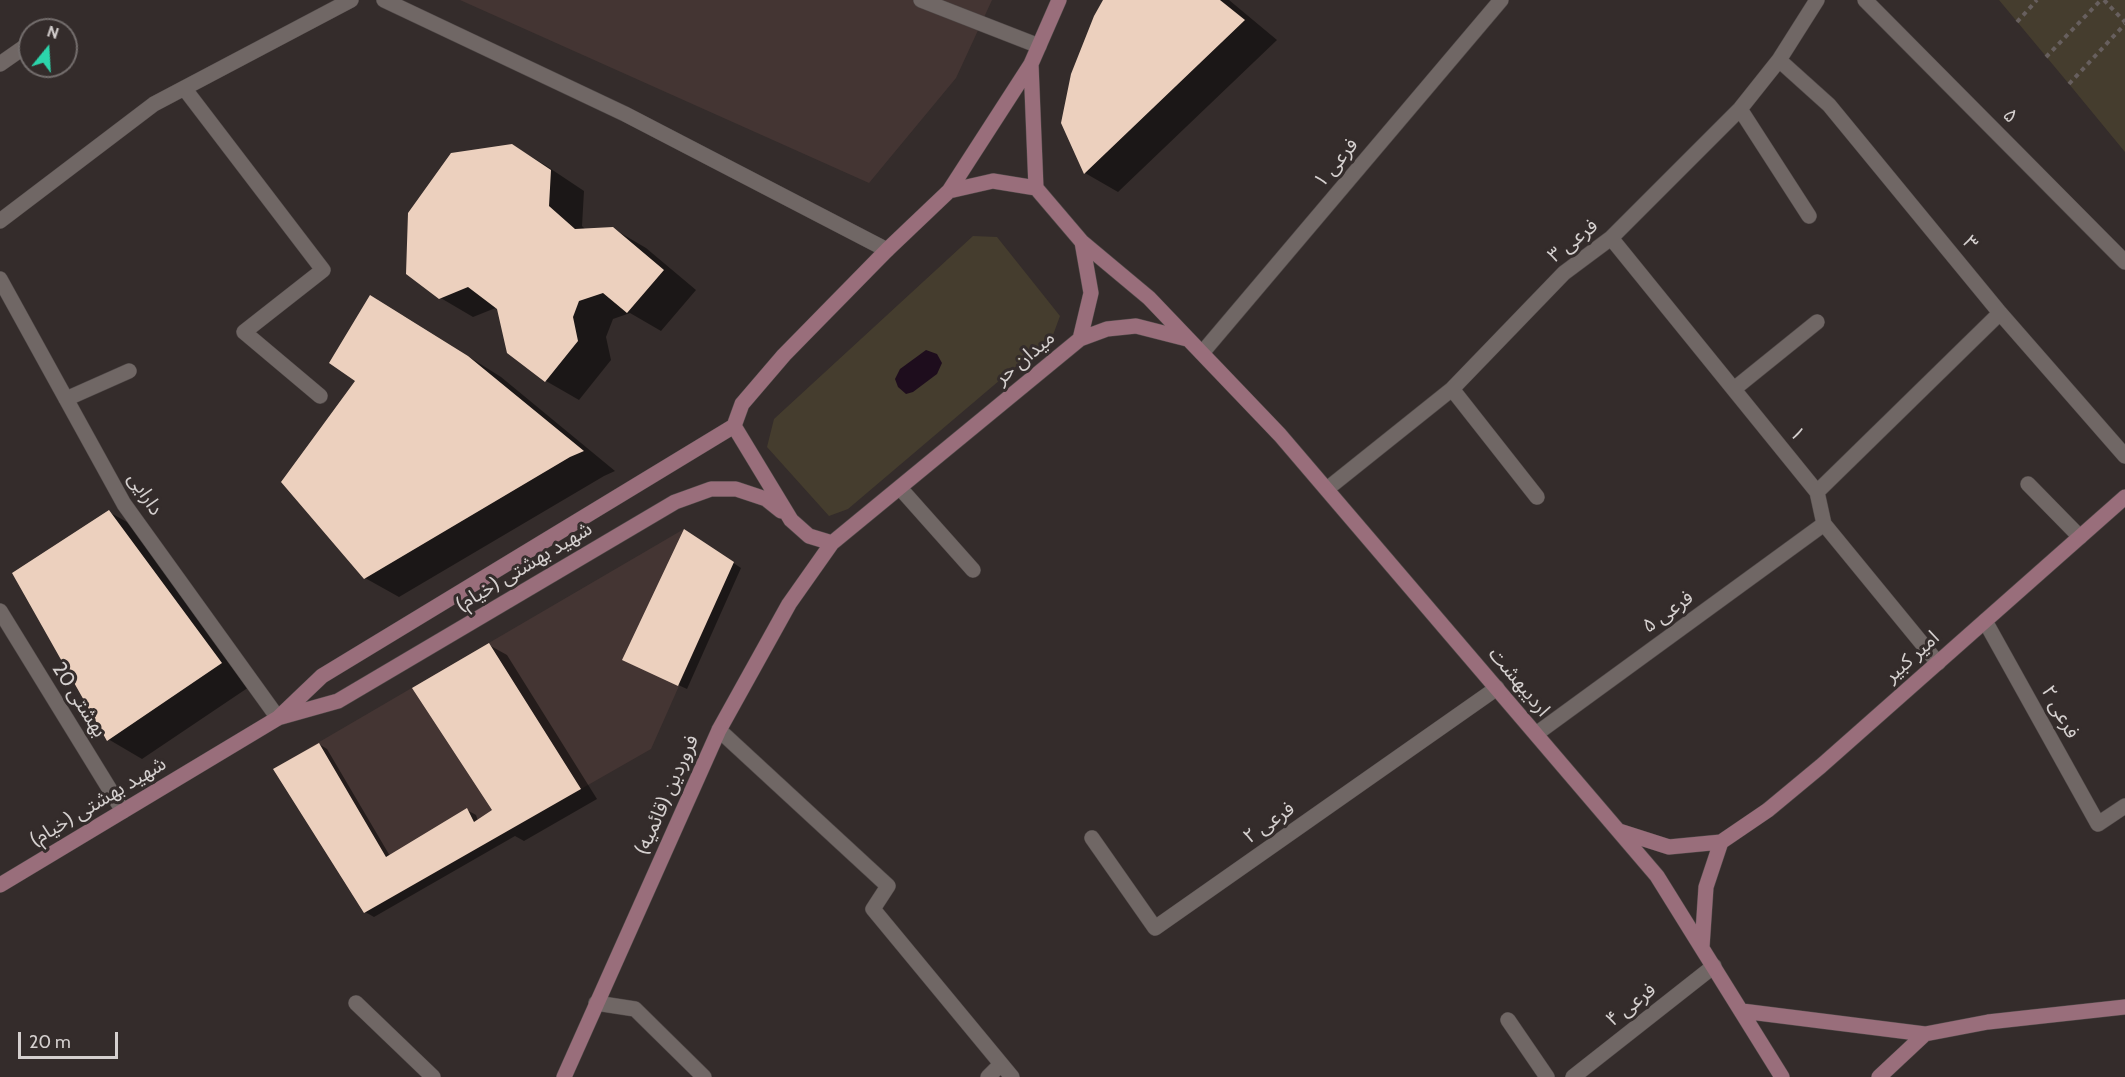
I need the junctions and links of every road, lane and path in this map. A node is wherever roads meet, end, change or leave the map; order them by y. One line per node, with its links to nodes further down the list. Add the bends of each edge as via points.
1 (351, 0): 19 (street)
2 (384, 0): 27 (street, via 625,114)
3 (921, 0): 12 (street)
4 (1059, 0): 12 (main road)
5 (1502, 0): 34 (street, فرعی ۱)
6 (1817, 0): 15 (street, فرعی ۳)
7 (1865, 0): 28 (street, ۵)
8 (2037, 0): 10 (path)
9 (2102, 0): 11 (path); 14 (path)
10 (2017, 22)
11 (2125, 23): 18 (path)
12 (1039, 45): 17 (main road)
13 (18, 51): 16 (street)
14 (2046, 57)
15 (1779, 60): 20 (street, فرعی ۳); 30 (street, ۳, via 1829,105)
16 (0, 64)
17 (1031, 64): 21 (main road); 22 (main road)
18 (2069, 84)
19 (184, 88): 24 (street, via 153,104); 38 (street, via 323,270 244,332)
20 (1740, 109): 23 (street); 25 (street, فرعی ۳)
21 (1036, 188): 22 (main road, via 993,181); 26 (main road)
22 (949, 191): 27 (main road)
23 (1809, 216)
24 (0, 221)
25 (1611, 238): 36 (street, فرعی ۳, via 1564,273); 37 (street, ۱)
26 (1082, 242): 32 (main road, میدان حر, via 1091,293); 33 (main road, اردیبهشت, via 1149,298)
27 (887, 250): 40 (main road, via 742,404)
28 (2125, 262)
29 (1, 284): 39 (street, دارایی)
30 (2000, 313): 41 (street, ۳); 45 (street)
31 (1817, 321): 37 (street)
32 (1080, 339): 33 (main road, via 1107,329 1136,326); 43 (main road, میدان حر)
33 (1190, 339): 34 (main road, اردیبهشت)
34 (1202, 353): 44 (main road, اردیبهشت)
35 (129, 371): 39 (street)
36 (1452, 389): 44 (street, فرعی ۳); 46 (street)
37 (1734, 389): 45 (street, ۱)
38 (320, 396)
39 (66, 399): 57 (street, دارایی, via 124,504)
40 (734, 426): 48 (main road); 57 (main road, شهید بهشتی (خیام), via 322,676)
41 (2125, 456)
42 (2028, 484): 50 (street)
43 (900, 488): 51 (main road, میدان حر); 52 (street)
44 (1327, 489): 56 (main road, اردیبهشت)
45 (1817, 492): 49 (street, ۱)
46 (1537, 497)
47 (2125, 497): 50 (main road, امیر کبیر)
48 (791, 520): 51 (main road, via 809,536); 57 (main road, شهید بهشتی (خیام), via 766,499 736,489 711,489 675,502 338,701)
49 (1824, 524): 55 (street, ۱); 59 (street, فرعی ۵)
50 (2080, 537): 54 (main road, امیر کبیر)
51 (832, 543): 58 (main road, فروردین (قائمیه), via 789,604)
52 (972, 570)
53 (0, 611): 61 (street, بهشتی 20)
54 (1985, 621): 55 (main road, امیر کبیر); 60 (street, فرعی ۲, via 2098,824)
55 (1938, 663): 64 (main road, امیر کبیر, via 1768,810)
56 (1497, 688): 59 (main road, اردیبهشت); 63 (street, فرعی ۲, via 1155,928)
57 (278, 718): 61 (main road, شهید بهشتی (خیام))
58 (719, 730): 69 (main road, فروردین (قائمیه)); 74 (street, via 888,886 873,909)
59 (1536, 734): 62 (main road, اردیبهشت)
60 (2125, 806)
61 (123, 811): 65 (main road, شهید بهشتی (خیام))
62 (1619, 831): 64 (main road, via 1669,848); 66 (main road, اردیبهشت, via 1658,876)
63 (1092, 838)
64 (1721, 842): 66 (main road, via 1706,887)
65 (0, 885)
66 (1702, 947): 67 (main road, اردیبهشت)
67 (1714, 966): 71 (main road, اردیبهشت); 81 (street, فرعی ۴)
68 (356, 1003): 75 (street)
69 (596, 1003): 76 (main road, فروردین (قائمیه)); 77 (street, via 635,1009)
70 (2125, 1007): 73 (main road)
71 (1742, 1011): 73 (main road); 82 (main road, اردیبهشت)
72 (1508, 1020): 80 (street)
73 (1925, 1034): 83 (main road)
74 (1001, 1064): 78 (street); 79 (street)
75 (433, 1077)
76 (564, 1077)
77 (704, 1077)
78 (988, 1077)
79 (1012, 1077)
80 (1547, 1077)
81 (1573, 1077)
82 (1782, 1077)
83 (1879, 1077)

